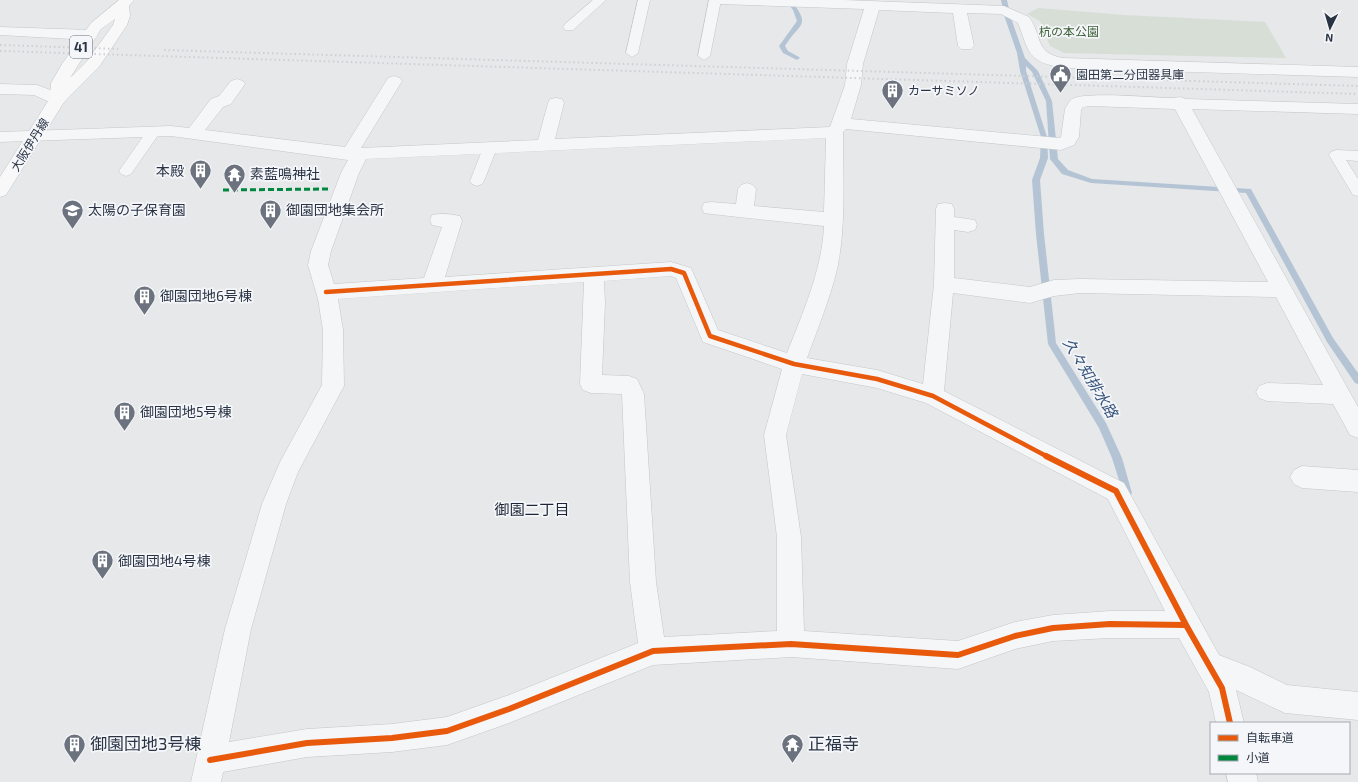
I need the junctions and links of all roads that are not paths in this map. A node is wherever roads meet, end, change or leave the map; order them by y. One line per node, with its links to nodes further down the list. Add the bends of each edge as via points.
1 (600, 0): 9 (lane)
2 (644, 0): 13 (lane)
3 (715, 0): 14 (lane)
4 (720, 0): 7 (street)
5 (124, 3): 11 (main road, 大阪伊丹線 / 41, via 96,26); 19 (main road, 大阪伊丹線 / 41, via 120,25 93,64)
6 (902, 3): 7 (street); 8 (street)
7 (874, 5): 23 (street, via 854,64 853,85)
8 (959, 8): 12 (street); 15 (street, via 1004,10 1024,20 1036,53 1045,59 1063,63)
9 (569, 26)
10 (0, 31): 11 (street)
11 (90, 35): 19 (main road, 大阪伊丹線 / 41, via 61,77)
12 (966, 46)
13 (632, 53)
14 (704, 56)
15 (1358, 72)
16 (394, 81): 30 (street)
17 (237, 84): 25 (street, via 225,100 217,103)
18 (0, 89): 19 (street, via 37,90)
19 (58, 99): 26 (main road, 大阪伊丹線 / 41)
20 (1180, 102): 22 (street); 23 (street, via 1078,103 1073,109 1070,137 1061,144); 45 (street)
21 (556, 103): 28 (street)
22 (1358, 108)
23 (838, 127): 28 (street); 40 (street)
24 (154, 131): 25 (street); 26 (street); 32 (lane)
25 (192, 134): 30 (street)
26 (36, 136): 27 (street); 36 (main road, 大阪伊丹線 / 41)
27 (0, 137)
28 (545, 146): 29 (street)
29 (490, 148): 30 (street); 33 (lane)
30 (355, 154): 46 (street, via 320,251 318,265)
31 (1358, 156): 35 (lane, via 1336,155)
32 (126, 170)
33 (477, 181)
34 (747, 189): 38 (street)
35 (1358, 190)
36 (0, 191)
37 (711, 208): 38 (street)
38 (744, 211): 40 (street)
39 (439, 220): 43 (street, via 453,222)
40 (834, 220): 47 (street, via 828,265 819,298)
41 (968, 225): 44 (street, via 945,216)
42 (594, 274): 43 (street); 47 (street, via 671,269 684,272 710,336); 56 (street, via 591,384 628,385 633,394 643,582)
43 (432, 284): 46 (street)
44 (944, 284): 45 (street, via 1030,295 1054,288 1080,286); 50 (street)
45 (1283, 290): 49 (street)
46 (326, 292): 60 (street, via 333,330 333,386 288,469 274,504 238,629)
47 (794, 364): 50 (street, via 877,379); 55 (street, via 775,435 789,537)
48 (1267, 392): 49 (street)
49 (1340, 395): 51 (street)
50 (933, 396): 54 (street, via 1116,491)
51 (1358, 428)
52 (1302, 477): 53 (street)
53 (1358, 481)
54 (1186, 625): 55 (street, via 1106,623 1033,631 958,655); 57 (street)
55 (791, 644): 56 (street)
56 (654, 650): 60 (street, via 516,707 448,731 392,738 307,743)
57 (1210, 666): 58 (street, via 1240,677 1285,699); 59 (street, via 1222,688)
58 (1358, 706)
59 (1230, 722)
60 (208, 771)

